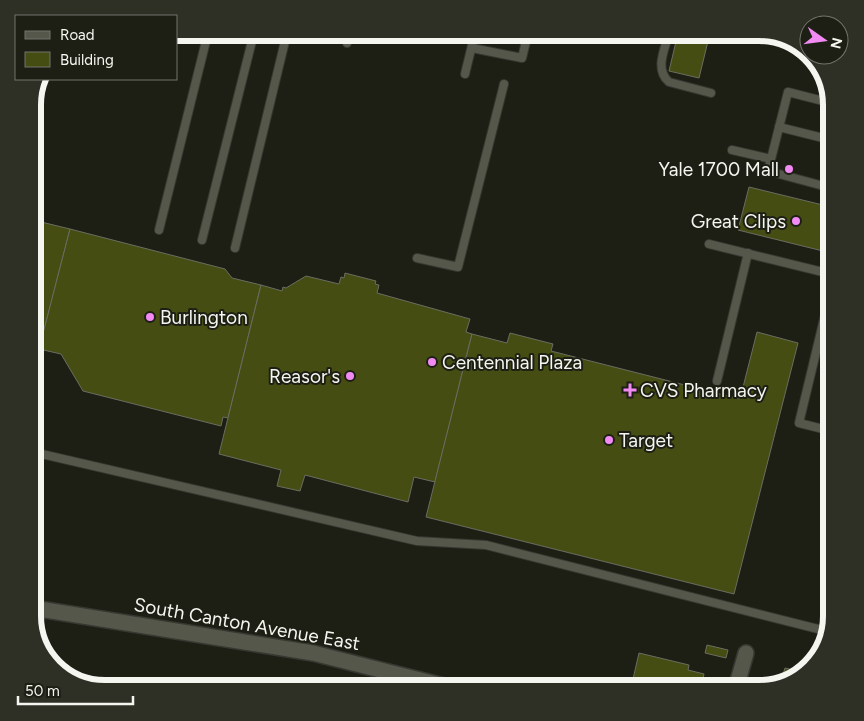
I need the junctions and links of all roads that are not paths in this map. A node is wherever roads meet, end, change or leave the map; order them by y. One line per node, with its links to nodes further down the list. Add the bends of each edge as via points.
1 (206, 41): 17 (lane)
2 (252, 41): 18 (lane)
3 (285, 41): 20 (lane)
4 (473, 41): 7 (lane)
5 (526, 41): 7 (lane, via 522,58)
6 (667, 41): 10 (lane, via 660,68 663,78)
7 (472, 48): 8 (lane)
8 (466, 74)
9 (504, 84): 22 (lane, via 458,268)
10 (711, 93)
11 (822, 101): 12 (lane, via 788,92)
12 (779, 126): 13 (lane); 15 (lane)
13 (823, 138)
14 (732, 150): 15 (lane)
15 (771, 159): 16 (lane, via 768,171)
16 (823, 186)
17 (159, 230)
18 (202, 240)
19 (709, 244): 21 (lane)
20 (235, 248)
21 (748, 253): 23 (lane); 25 (lane)
22 (417, 258)
23 (823, 272)
24 (823, 326): 26 (lane, via 799,423)
25 (717, 381)
26 (823, 429)
27 (41, 454): 29 (lane, via 417,541 486,545)
28 (41, 609): 31 (street, South Canton Avenue East, via 313,653)
29 (822, 629)
30 (746, 653): 32 (street)
31 (420, 680)
32 (738, 680)

